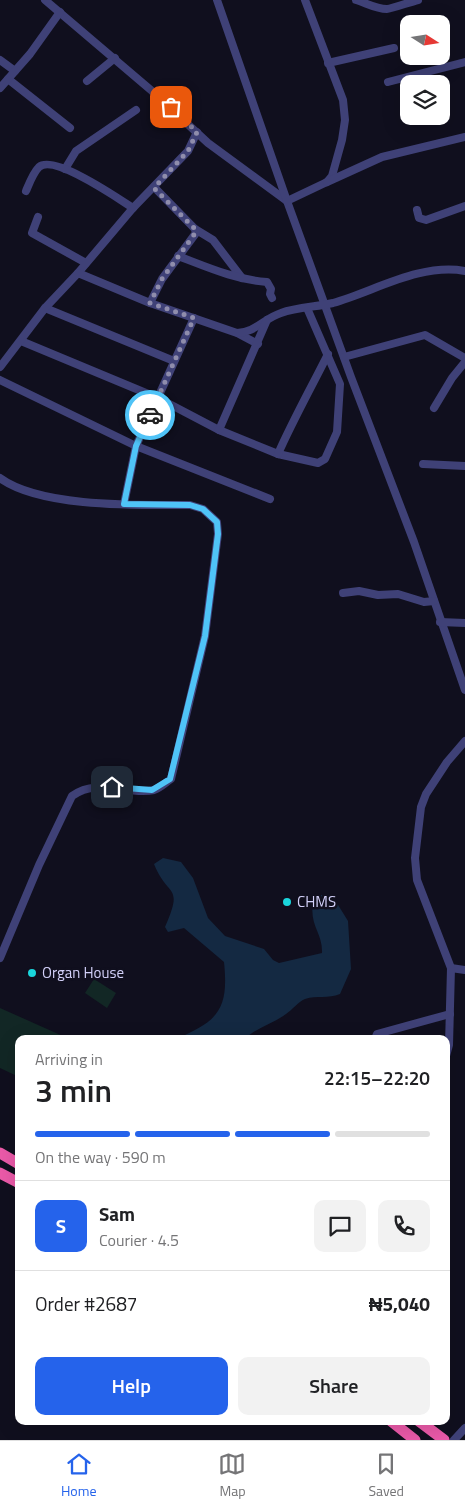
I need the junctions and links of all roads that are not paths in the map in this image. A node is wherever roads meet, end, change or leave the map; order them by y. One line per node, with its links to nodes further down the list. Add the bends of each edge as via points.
1 (45, 0): 7 (street)
2 (217, 0): 26 (street)
3 (304, 0): 12 (street)
4 (356, 0): 6 (street, via 384,9)
5 (418, 0): 6 (street)
6 (396, 3)
7 (60, 12): 9 (street); 13 (street)
8 (394, 48): 12 (street)
9 (115, 58): 15 (street); 20 (street)
10 (0, 60): 13 (street)
11 (465, 62): 16 (street)
12 (328, 63): 23 (street, via 346,112 342,140 332,176)
13 (15, 71): 14 (street)
14 (8, 79): 17 (street); 19 (street)
15 (87, 81)
16 (388, 82)
17 (0, 88)
18 (136, 110): 22 (street, via 76,151)
19 (70, 128)
20 (197, 132): 24 (street, via 188,151); 26 (street, via 250,176)
21 (465, 136): 23 (street, via 382,157)
22 (64, 169): 25 (street, via 41,165); 28 (street)
23 (327, 182): 26 (street)
24 (154, 188): 28 (street); 31 (street)
25 (26, 191)
26 (287, 201): 39 (street)
27 (465, 206): 29 (street, via 426,220 419,218)
28 (133, 208): 33 (street)
29 (417, 210)
30 (38, 217): 33 (street, via 32,233)
31 (195, 229): 32 (street, via 194,236); 36 (street, via 213,240)
32 (178, 256): 36 (street); 38 (street)
33 (86, 263): 35 (street)
34 (465, 271): 39 (street, via 437,270)
35 (78, 273): 38 (street); 40 (street)
36 (242, 278): 37 (street, via 267,282)
37 (272, 298)
38 (150, 303): 42 (street)
39 (325, 304): 41 (street); 48 (street)
40 (45, 308): 45 (street); 50 (street)
41 (307, 308): 43 (street, via 281,313); 47 (street)
42 (194, 318): 44 (street); 50 (street)
43 (267, 320): 44 (street, via 250,332); 46 (street)
44 (237, 333): 46 (street)
45 (21, 341): 52 (street); 54 (street)
46 (258, 344): 56 (street)
47 (328, 354): 58 (street); 58 (street, via 340,384 336,432 331,447 318,463)
48 (344, 357): 49 (street, via 425,335); 65 (street)
49 (465, 358)
50 (174, 361): 54 (street)
51 (465, 362): 55 (street)
52 (0, 367)
53 (0, 380): 57 (street)
54 (158, 398): 56 (street); 57 (street)
55 (434, 408)
56 (220, 430): 58 (street)
57 (136, 446): 62 (street); 63 (street)
58 (278, 454)
59 (423, 464): 60 (street)
60 (465, 466)
61 (0, 478): 63 (street, via 32,493 93,503)
62 (270, 499)
63 (124, 504): 70 (street, via 190,505 203,509 217,522 205,636 176,762 170,779 152,790 106,787 78,791 72,796)
64 (343, 593): 65 (street, via 398,594 424,602)
65 (434, 601): 66 (street)
66 (440, 622): 67 (street); 68 (street)
67 (465, 624)
68 (465, 690)
69 (465, 741): 71 (street, via 426,794 421,807 416,858 417,880)
70 (0, 958)
71 (451, 968): 72 (street); 73 (street)
72 (465, 970)
73 (450, 1014): 74 (street); 75 (street)
74 (377, 1035)
75 (449, 1035)
76 (0, 1153): 77 (highway)
77 (15, 1162)
78 (0, 1173): 79 (highway)
79 (15, 1181)
80 (396, 1425): 83 (highway)
81 (424, 1425): 84 (highway)
82 (465, 1428): 85 (street)
83 (415, 1440)
84 (444, 1440)
85 (454, 1440)

